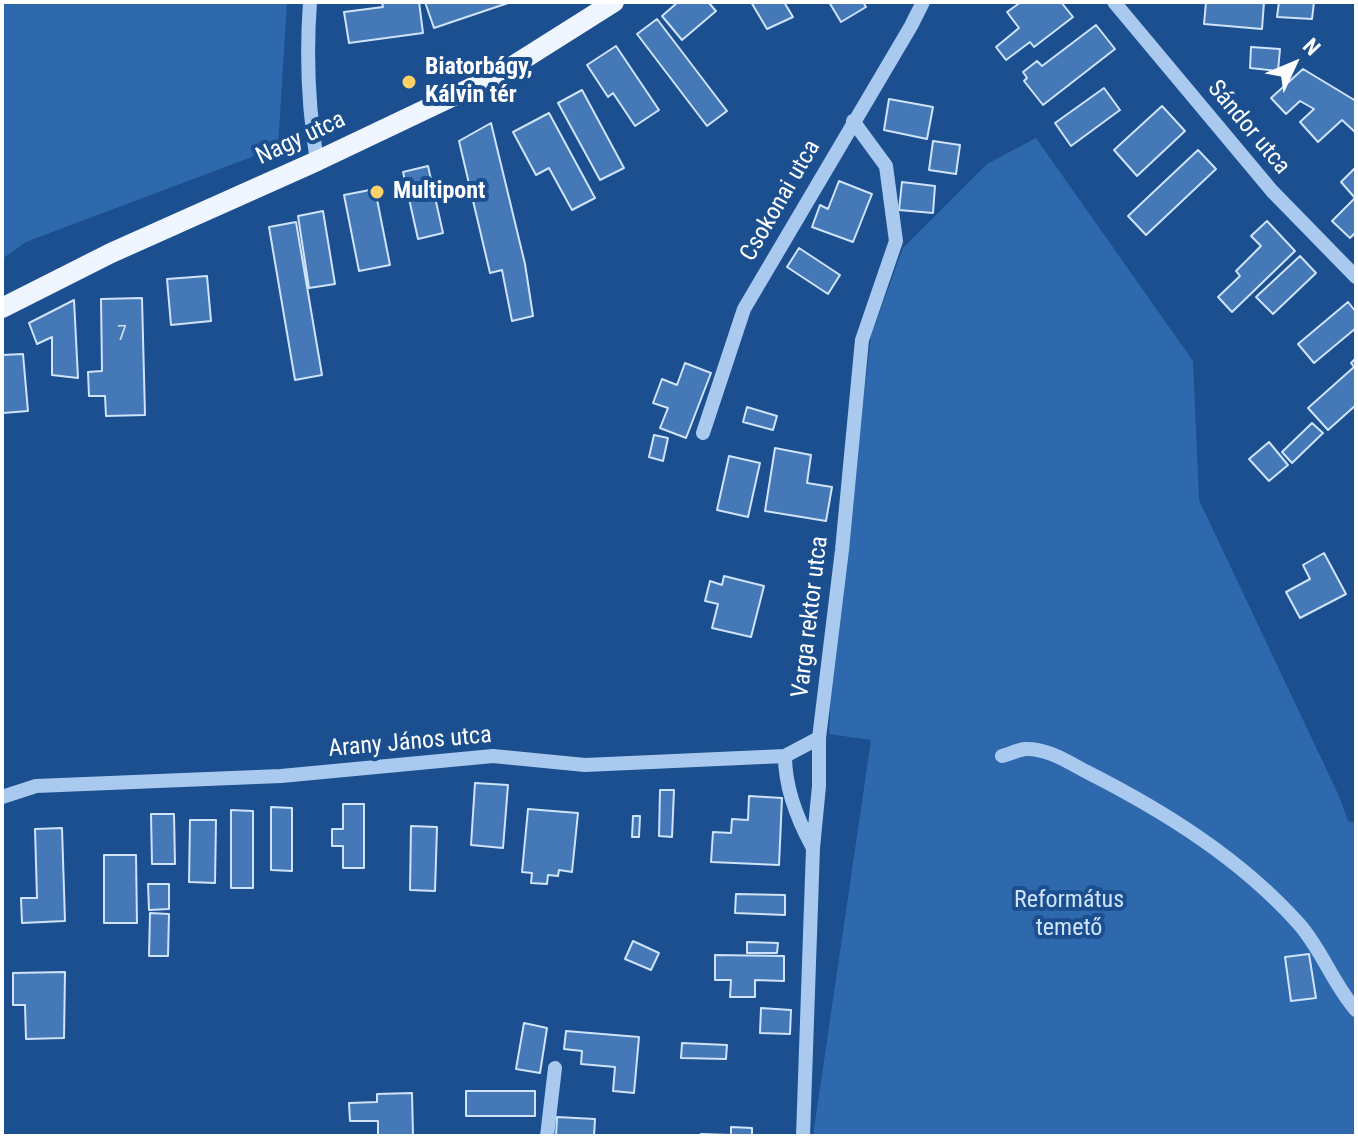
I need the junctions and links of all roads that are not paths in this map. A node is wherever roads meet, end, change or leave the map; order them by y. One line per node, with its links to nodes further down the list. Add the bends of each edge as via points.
1 (310, 2): 6 (street, via 306,48)
2 (614, 2): 6 (main road, Nagy utca, via 500,74)
3 (923, 2): 5 (street, Csokonai utca)
4 (1114, 2): 7 (street, Sándor utca, via 1272,191)
5 (853, 121): 9 (street, Csokonai utca, via 744,309); 10 (street, Varga rektor utca, via 886,166 896,241 862,340)
6 (317, 161): 8 (main road, Nagy utca)
7 (1356, 277)
8 (2, 308)
9 (703, 433)
10 (819, 738): 11 (street, Arany János utca); 14 (street, Varga rektor utca)
11 (785, 756): 13 (street, Arany János utca, via 585,765 493,756 281,776 36,786); 14 (street, via 785,780)
12 (1002, 756): 15 (street, via 1024,749 1052,754 1155,808 1212,847 1300,925)
13 (2, 797)
14 (813, 848): 18 (street, Varga rektor utca)
15 (1356, 1010)
16 (555, 1068): 17 (street)
17 (547, 1136)
18 (803, 1136)

